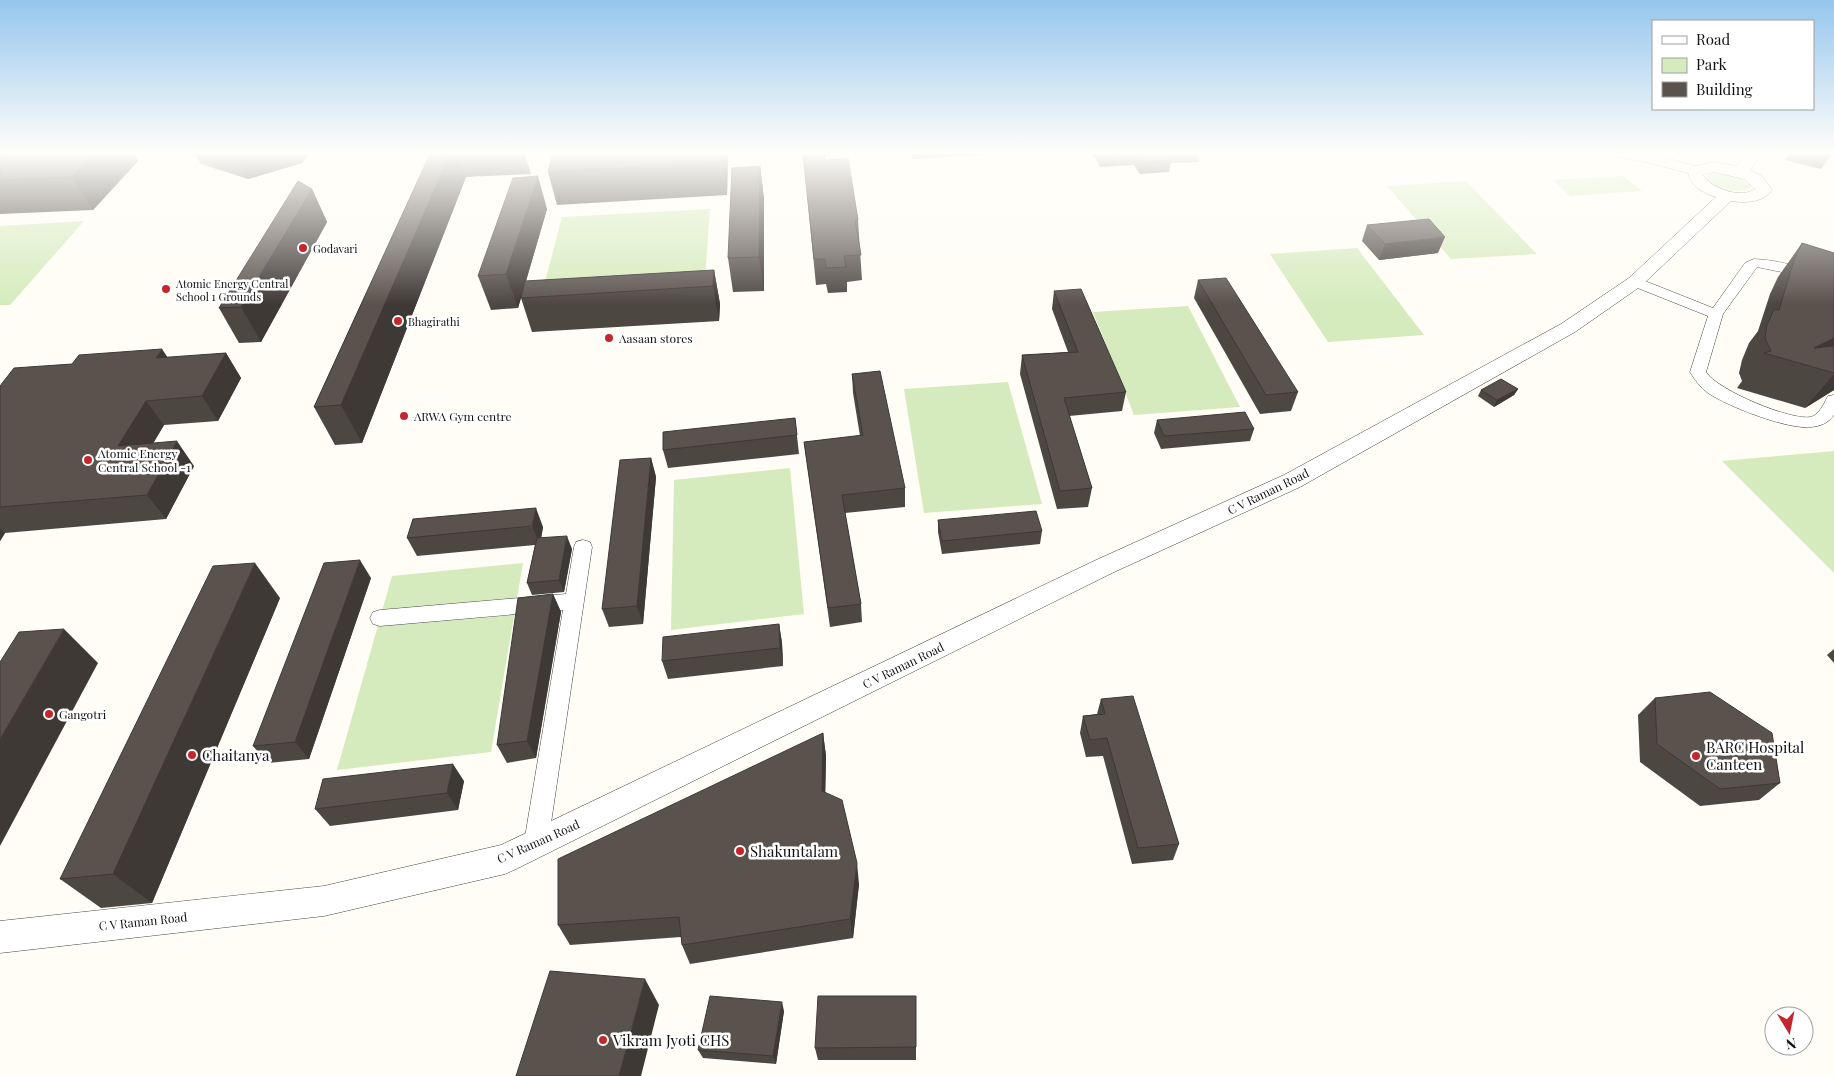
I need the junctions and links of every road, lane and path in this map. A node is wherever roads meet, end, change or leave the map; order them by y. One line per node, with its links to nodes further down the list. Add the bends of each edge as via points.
1 (1717, 204): 2 (street, C V Raman Road)
2 (1635, 282): 4 (street); 9 (street, C V Raman Road, via 1568,328 1292,481 1103,568)
3 (1834, 288): 4 (street, via 1787,268 1754,263)
4 (1716, 314): 5 (street, via 1698,372 1707,385 1724,395 1802,422 1814,423 1822,419)
5 (1834, 400)
6 (583, 547): 7 (street)
7 (575, 601): 8 (street); 9 (street)
8 (380, 618)
9 (536, 843): 10 (street, C V Raman Road, via 505,858 324,901)
10 (0, 937)

